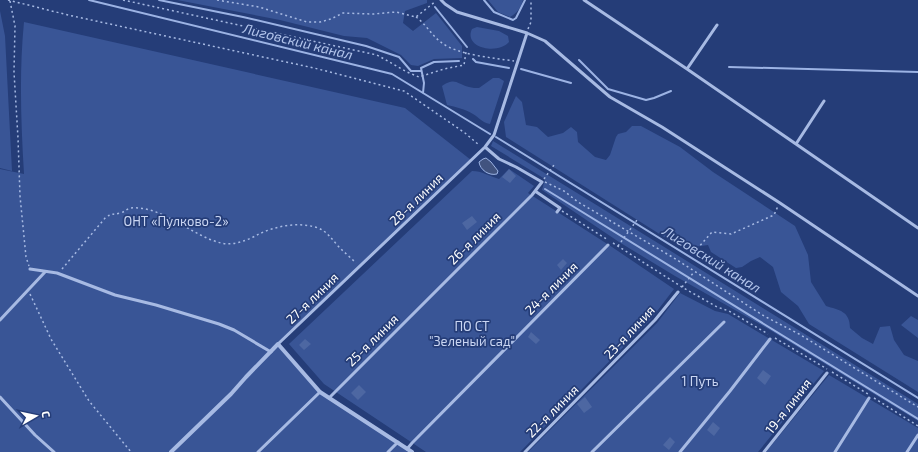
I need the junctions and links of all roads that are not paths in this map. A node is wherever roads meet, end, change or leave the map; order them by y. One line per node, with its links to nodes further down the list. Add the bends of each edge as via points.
1 (441, 0): 4 (lane, via 458,12)
2 (584, 0): 5 (lane)
3 (717, 25): 5 (lane)
4 (527, 33): 8 (lane, 28-я линия, via 494,135); 18 (lane, via 545,41 610,96 780,203)
5 (687, 69): 7 (lane)
6 (824, 101): 7 (lane)
7 (796, 144): 11 (lane)
8 (485, 146): 9 (lane, 26-я линия, via 499,160 542,182); 13 (lane, 28-я линия)
9 (535, 191): 10 (lane, via 560,208); 17 (lane, 26-я линия)
10 (557, 212)
11 (918, 228)
12 (608, 245): 32 (lane, 24-я линия)
13 (360, 266): 22 (lane, 27-я линия)
14 (30, 269): 15 (lane)
15 (45, 272): 19 (lane); 23 (lane, via 57,273 115,295 189,314 226,327)
16 (678, 292): 25 (lane, 23-я линия)
17 (430, 296): 28 (lane, 25-я линия)
18 (918, 296)
19 (0, 320)
20 (724, 322): 39 (lane)
21 (770, 339): 40 (lane)
22 (278, 344): 23 (street); 26 (street)
23 (271, 352): 34 (street)
24 (828, 373): 41 (lane, 19-я линия)
25 (593, 385): 38 (lane, 22-я линия)
26 (320, 392): 28 (street); 35 (lane)
27 (0, 397): 33 (lane)
28 (329, 398): 31 (street)
29 (868, 398): 42 (lane)
30 (918, 435): 43 (lane)
31 (398, 442): 32 (street); 36 (lane)
32 (407, 449): 37 (street)
33 (54, 452)
34 (171, 452)
35 (258, 452)
36 (388, 452)
37 (412, 452)
38 (525, 452)
39 (592, 452)
40 (680, 452)
41 (764, 452)
42 (835, 452)
43 (907, 452)

